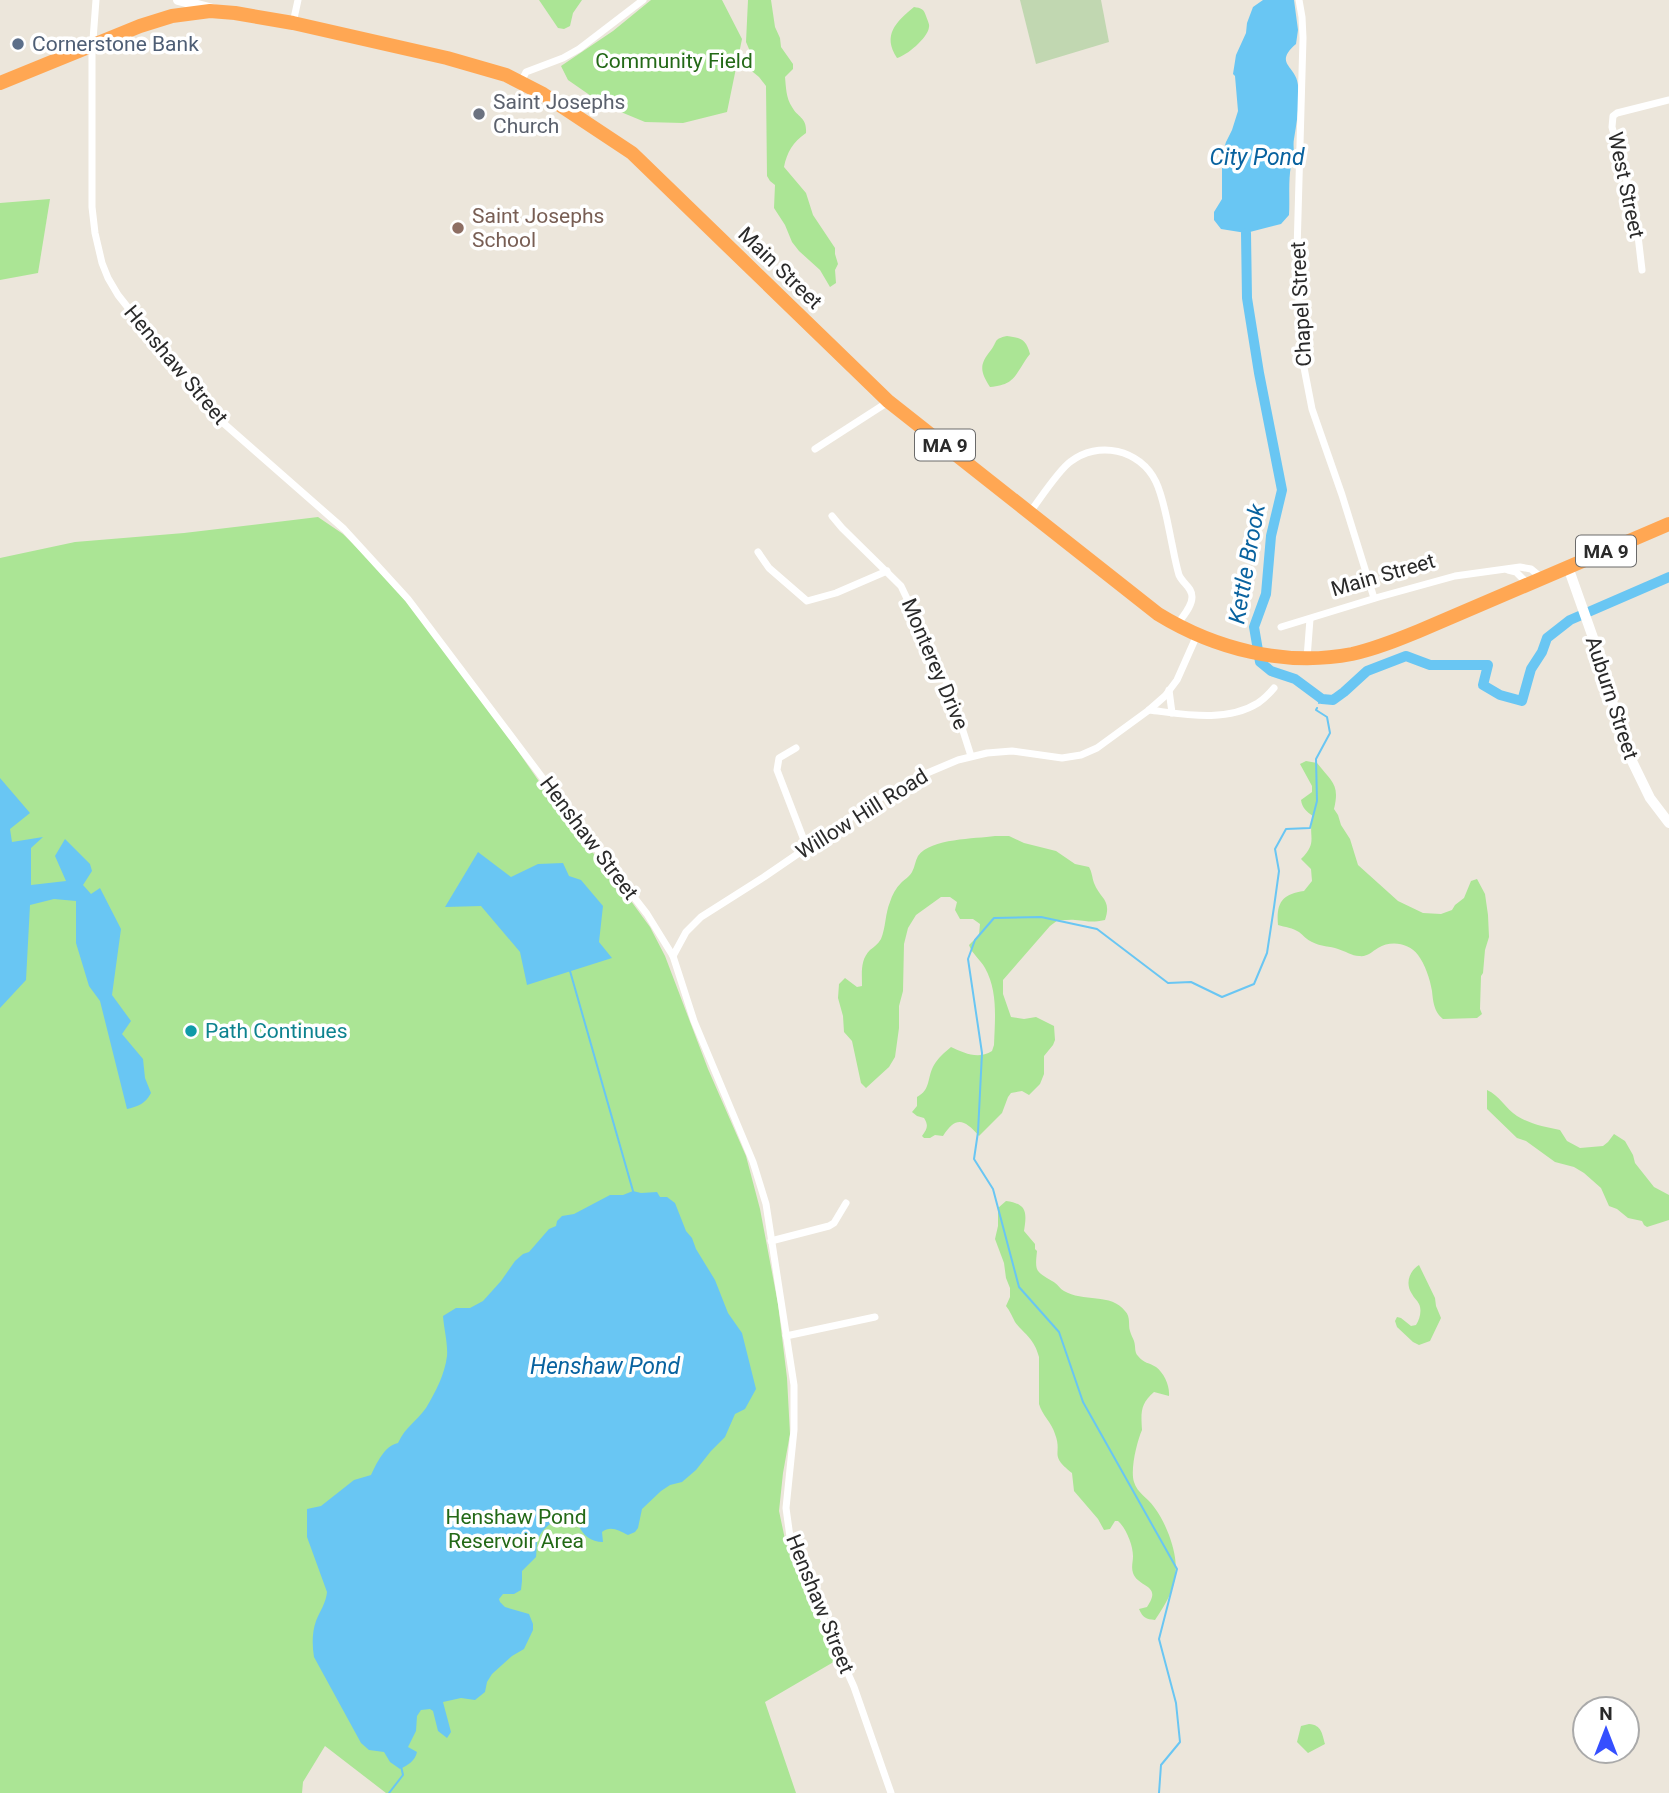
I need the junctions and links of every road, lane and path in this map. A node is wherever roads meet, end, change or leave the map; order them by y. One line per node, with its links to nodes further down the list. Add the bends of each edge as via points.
1 (96, 0): 8 (street, Henshaw Street)
2 (178, 0): 6 (street, Main Street)
3 (298, 0): 7 (street)
4 (643, 0): 9 (street, via 579,50 526,72)
5 (1299, 0): 23 (street, Chapel Street, via 1303,38 1297,251 1300,352 1312,409)
6 (222, 12): 7 (highway, Main Street / MA 9); 8 (highway, MA 9, via 172,16)
7 (293, 23): 9 (highway, Main Street / MA 9, via 447,58)
8 (93, 45): 10 (highway, MA 9); 37 (street, Henshaw Street, via 93,222 102,263 118,295 221,421 344,529 408,599 647,914)
9 (521, 82): 13 (highway, Main Street / MA 9, via 632,153)
10 (0, 83)
11 (1669, 100): 12 (street, West Street, via 1617,113 1612,120 1636,210)
12 (1642, 270)
13 (888, 401): 14 (street); 15 (highway, Main Street / MA 9)
14 (816, 449)
15 (1030, 512): 25 (highway, Main Street / MA 9); 25 (street, via 1068,463 1083,454 1109,449 1136,459 1157,484 1179,575 1193,595 1192,604)
16 (832, 516): 20 (street, Monterey Drive)
17 (1669, 524): 19 (highway, Main Street / MA 9)
18 (758, 552): 20 (street, via 769,568 807,601)
19 (1568, 567): 22 (highway, Main Street / MA 9); 35 (street, Auburn Street, via 1630,758)
20 (887, 570): 34 (street, Monterey Drive, via 901,586 938,662)
21 (1508, 570): 22 (street); 22 (street, Main Street, via 1531,569); 23 (street, Main Street, via 1455,576)
22 (1535, 581): 28 (highway, Main Street / MA 9, via 1381,646)
23 (1374, 598): 24 (street, Main Street)
24 (1310, 619): 26 (street); 28 (street, Main Street)
25 (1176, 625): 27 (highway, Main Street / MA 9)
26 (1281, 627)
27 (1198, 635): 28 (highway, Main Street / MA 9, via 1259,653); 30 (street, Willow Hill Road)
28 (1307, 658)
29 (1274, 688): 32 (street, via 1260,702 1235,712)
30 (1169, 690): 31 (street, Willow Hill Road); 32 (street)
31 (1149, 710): 32 (street); 34 (street, Willow Hill Road, via 1081,755 1056,758 1004,751)
32 (1172, 713)
33 (796, 748): 36 (street, via 779,758 777,770)
34 (971, 756): 36 (street, Willow Hill Road, via 906,782)
35 (1669, 823)
36 (807, 848): 37 (street, Willow Hill Road, via 701,917 688,929)
37 (673, 956): 39 (street, Henshaw Street, via 694,1021 753,1161)
38 (846, 1203): 39 (street, via 829,1226)
39 (771, 1241): 41 (street, Henshaw Street)
40 (876, 1317): 41 (street)
41 (786, 1336): 42 (street, Henshaw Street, via 795,1408 787,1502 790,1537 854,1687)
42 (891, 1793)

